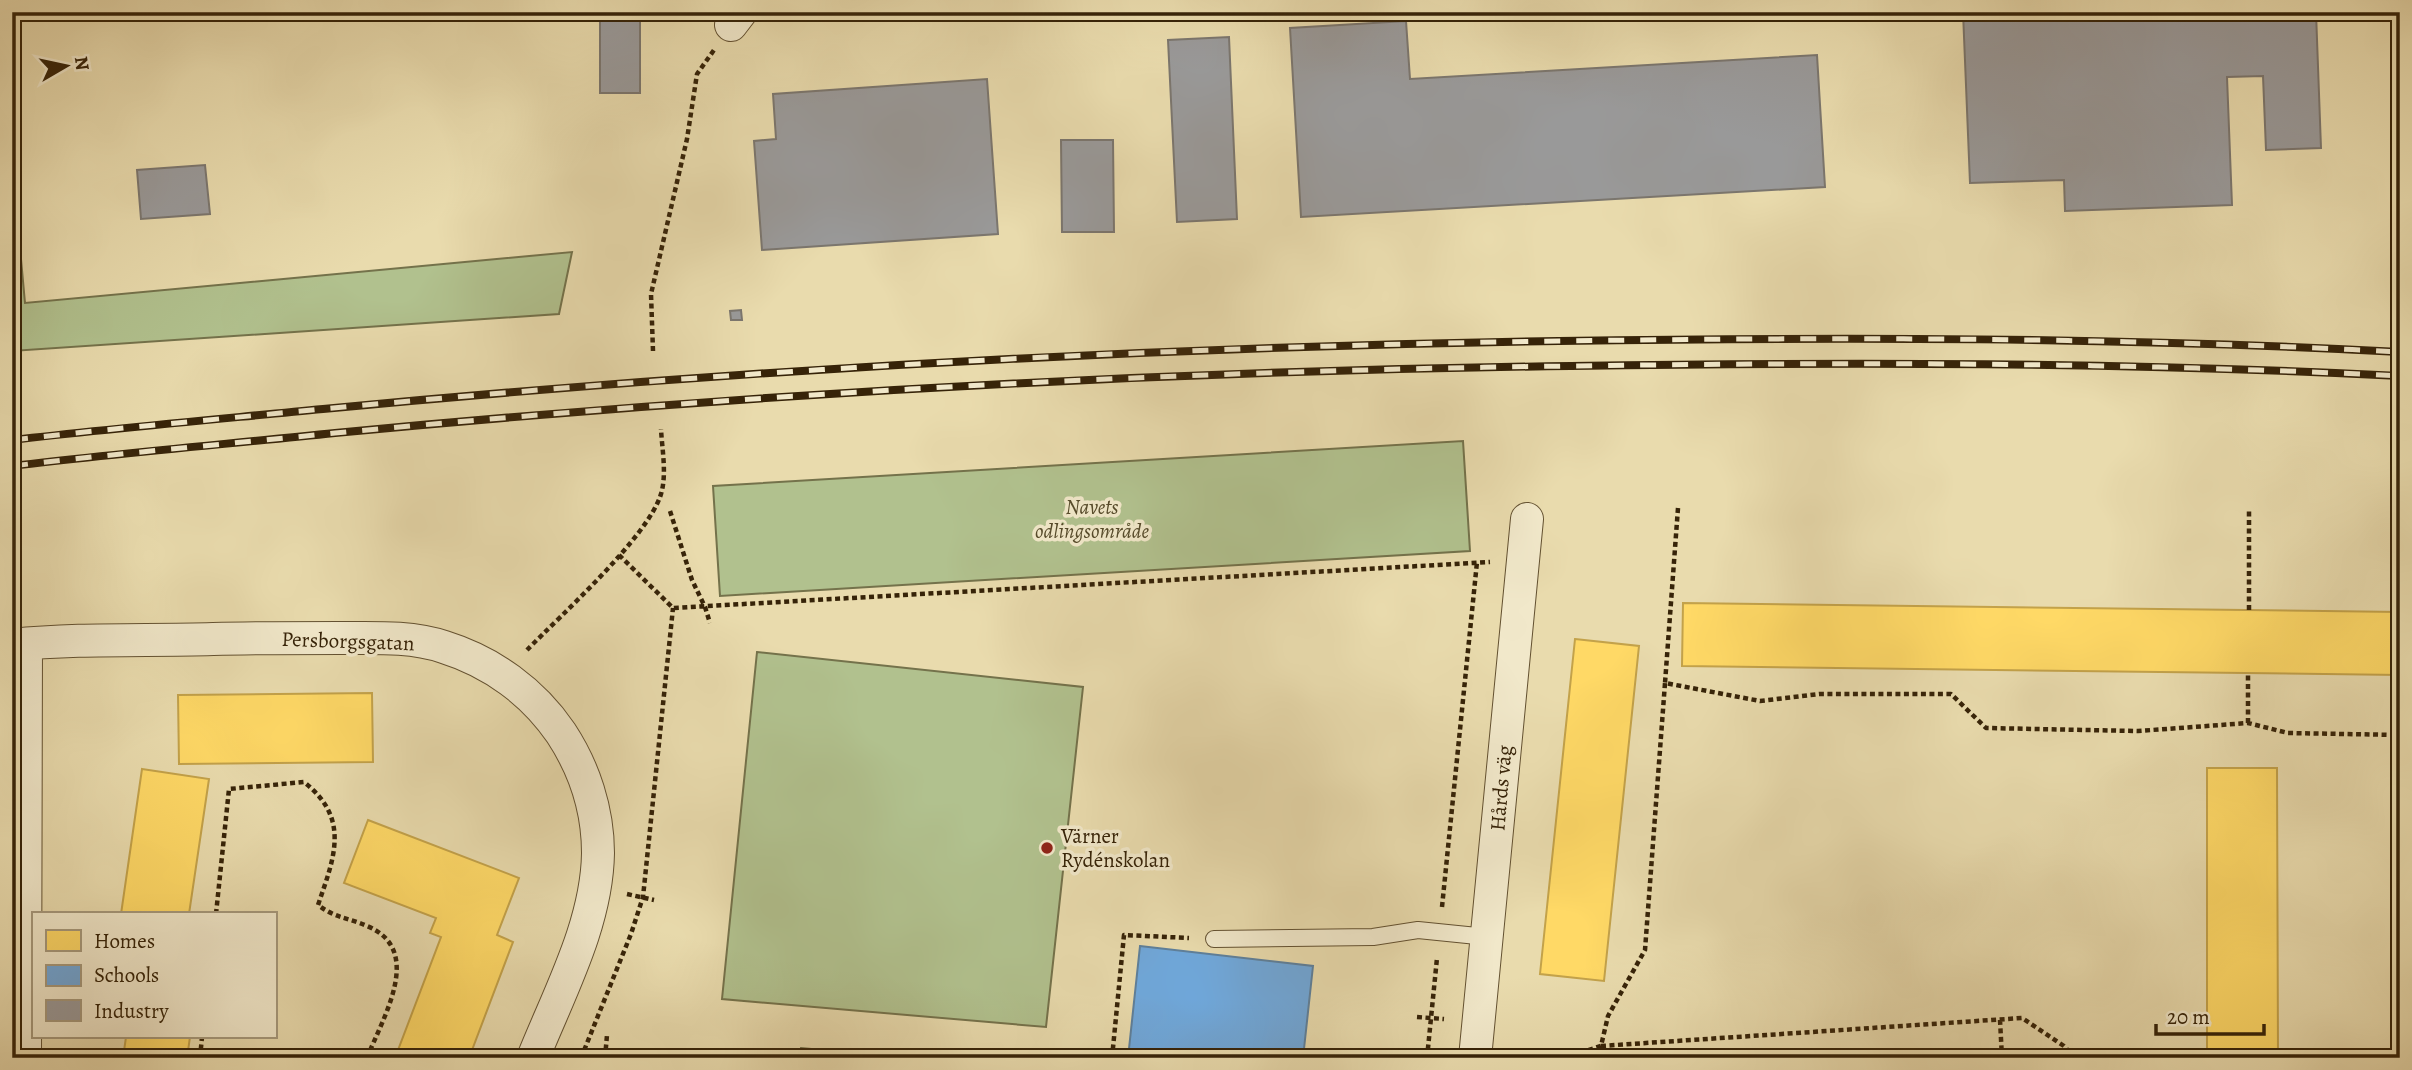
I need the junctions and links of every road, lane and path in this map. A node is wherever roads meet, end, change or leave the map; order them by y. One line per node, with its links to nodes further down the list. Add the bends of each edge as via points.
1 (736, 19): 2 (path, via 697,74 688,139 651,294)
2 (653, 351)
3 (661, 429): 8 (path, via 662,492 653,513)
4 (1678, 508): 18 (path)
5 (2249, 508): 13 (path)
6 (670, 511): 11 (path)
7 (1527, 519): 9 (street, Hårds väg)
8 (619, 555): 12 (path); 17 (path)
9 (1522, 560): 10 (path); 23 (street, Hårds väg)
10 (1477, 562): 11 (path); 22 (path)
11 (705, 607): 12 (path); 14 (path)
12 (673, 608): 33 (path, via 642,897)
13 (2249, 610)
14 (709, 622)
15 (19, 644): 17 (street, Persborgsgatan, via 411,640 444,646); 29 (street)
16 (2248, 673): 19 (path)
17 (503, 674): 32 (street, Persborgsgatan, via 551,719 572,751 596,820 598,853 590,912)
18 (1665, 683): 19 (path, via 1760,701 1819,694 1951,694 1986,728 2138,731); 28 (path, via 1645,950 1608,1016)
19 (2248, 723): 20 (path, via 2288,733)
20 (2400, 736)
21 (216, 912): 31 (path, via 229,789 304,782 321,796 333,824 335,854 318,905 333,916 389,938 398,960 395,987)
22 (1439, 932): 23 (lane); 24 (lane); 36 (path)
23 (1486, 937): 37 (street, Hårds väg)
24 (1214, 939): 35 (path, via 1124,935)
25 (2000, 1020): 28 (path); 39 (path); 40 (path, via 2022,1018)
26 (607, 1035): 34 (path)
27 (202, 1038): 30 (path)
28 (1601, 1046): 38 (path)
29 (25, 1058)
30 (200, 1058)
31 (367, 1058)
32 (533, 1058)
33 (581, 1058)
34 (605, 1058)
35 (1112, 1058)
36 (1427, 1058)
37 (1475, 1058)
38 (1564, 1058)
39 (2002, 1058)
40 (2075, 1058)

